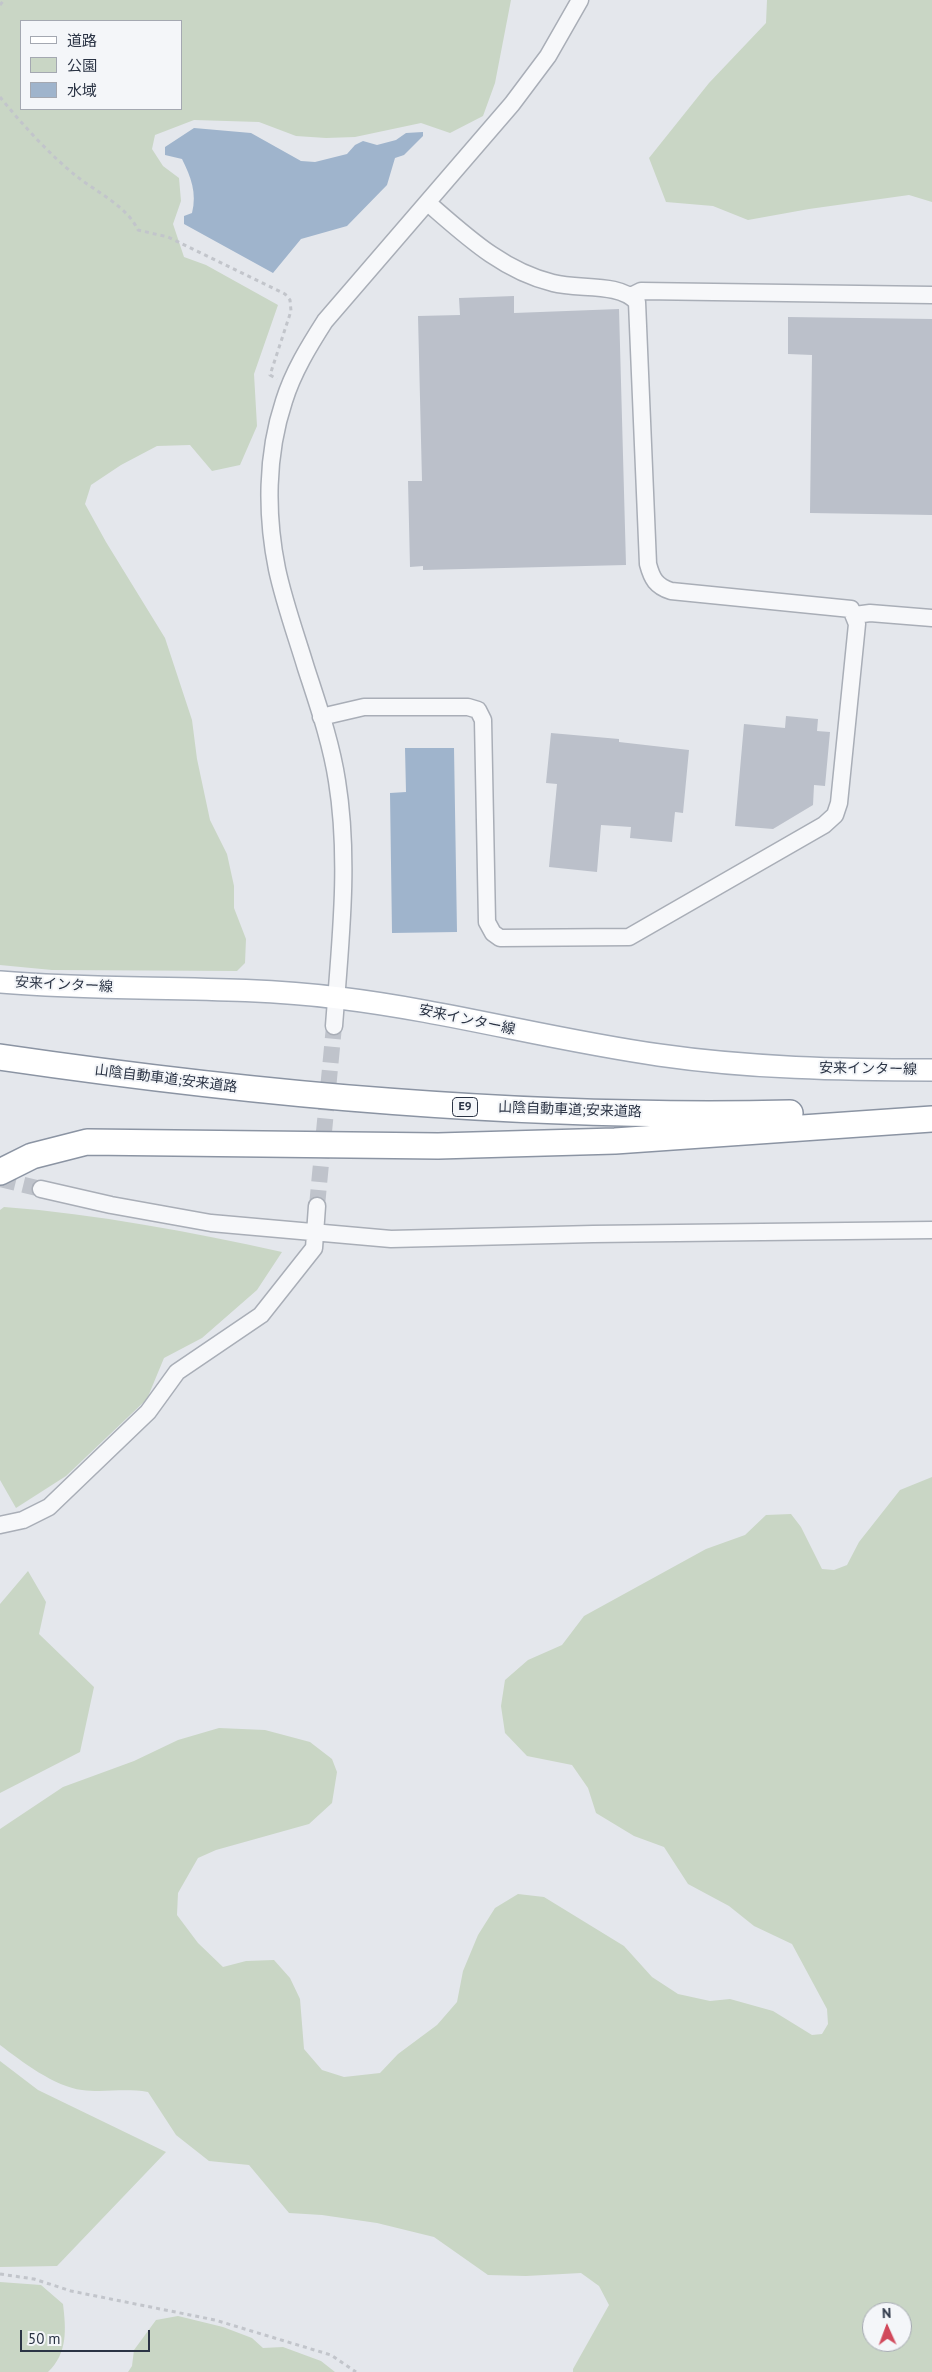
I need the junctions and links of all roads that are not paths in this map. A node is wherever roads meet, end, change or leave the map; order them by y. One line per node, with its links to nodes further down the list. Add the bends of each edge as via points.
1 (580, 0): 2 (street, via 548,56)
2 (428, 203): 4 (street, via 484,252 522,273 580,288 620,290); 7 (street, via 392,240 325,321 309,346 283,402 274,441 270,514 278,570)
3 (932, 295): 4 (street, via 641,291)
4 (631, 296): 5 (street, via 637,302 648,564 652,579 661,588 671,591 851,609)
5 (855, 615): 6 (street, via 870,613); 7 (street, via 857,624 839,803 835,815 824,825 629,937 500,938 493,933 487,922 483,720 478,710 468,707 364,708)
6 (932, 618)
7 (321, 717): 9 (street, via 337,780 343,832)
8 (0, 982): 9 (main road, 安来インター線, via 54,987 255,990)
9 (336, 997): 10 (street); 12 (main road, 安来インター線, via 404,1006 519,1031 659,1055 836,1070)
10 (334, 1026)
11 (0, 1057): 13 (highway, 山陰自動車道;安来道路 / E9, via 296,1094 459,1106 627,1113)
12 (932, 1070)
13 (932, 1110)
14 (932, 1119): 15 (highway, via 615,1141 438,1146 87,1142 32,1156)
15 (0, 1172)
16 (41, 1189): 19 (street, via 211,1223)
17 (317, 1206): 19 (street)
18 (932, 1230): 19 (street, via 391,1239)
19 (316, 1232): 20 (street, via 314,1248 261,1315 177,1372 148,1412 49,1507 23,1520)
20 (0, 1525)

